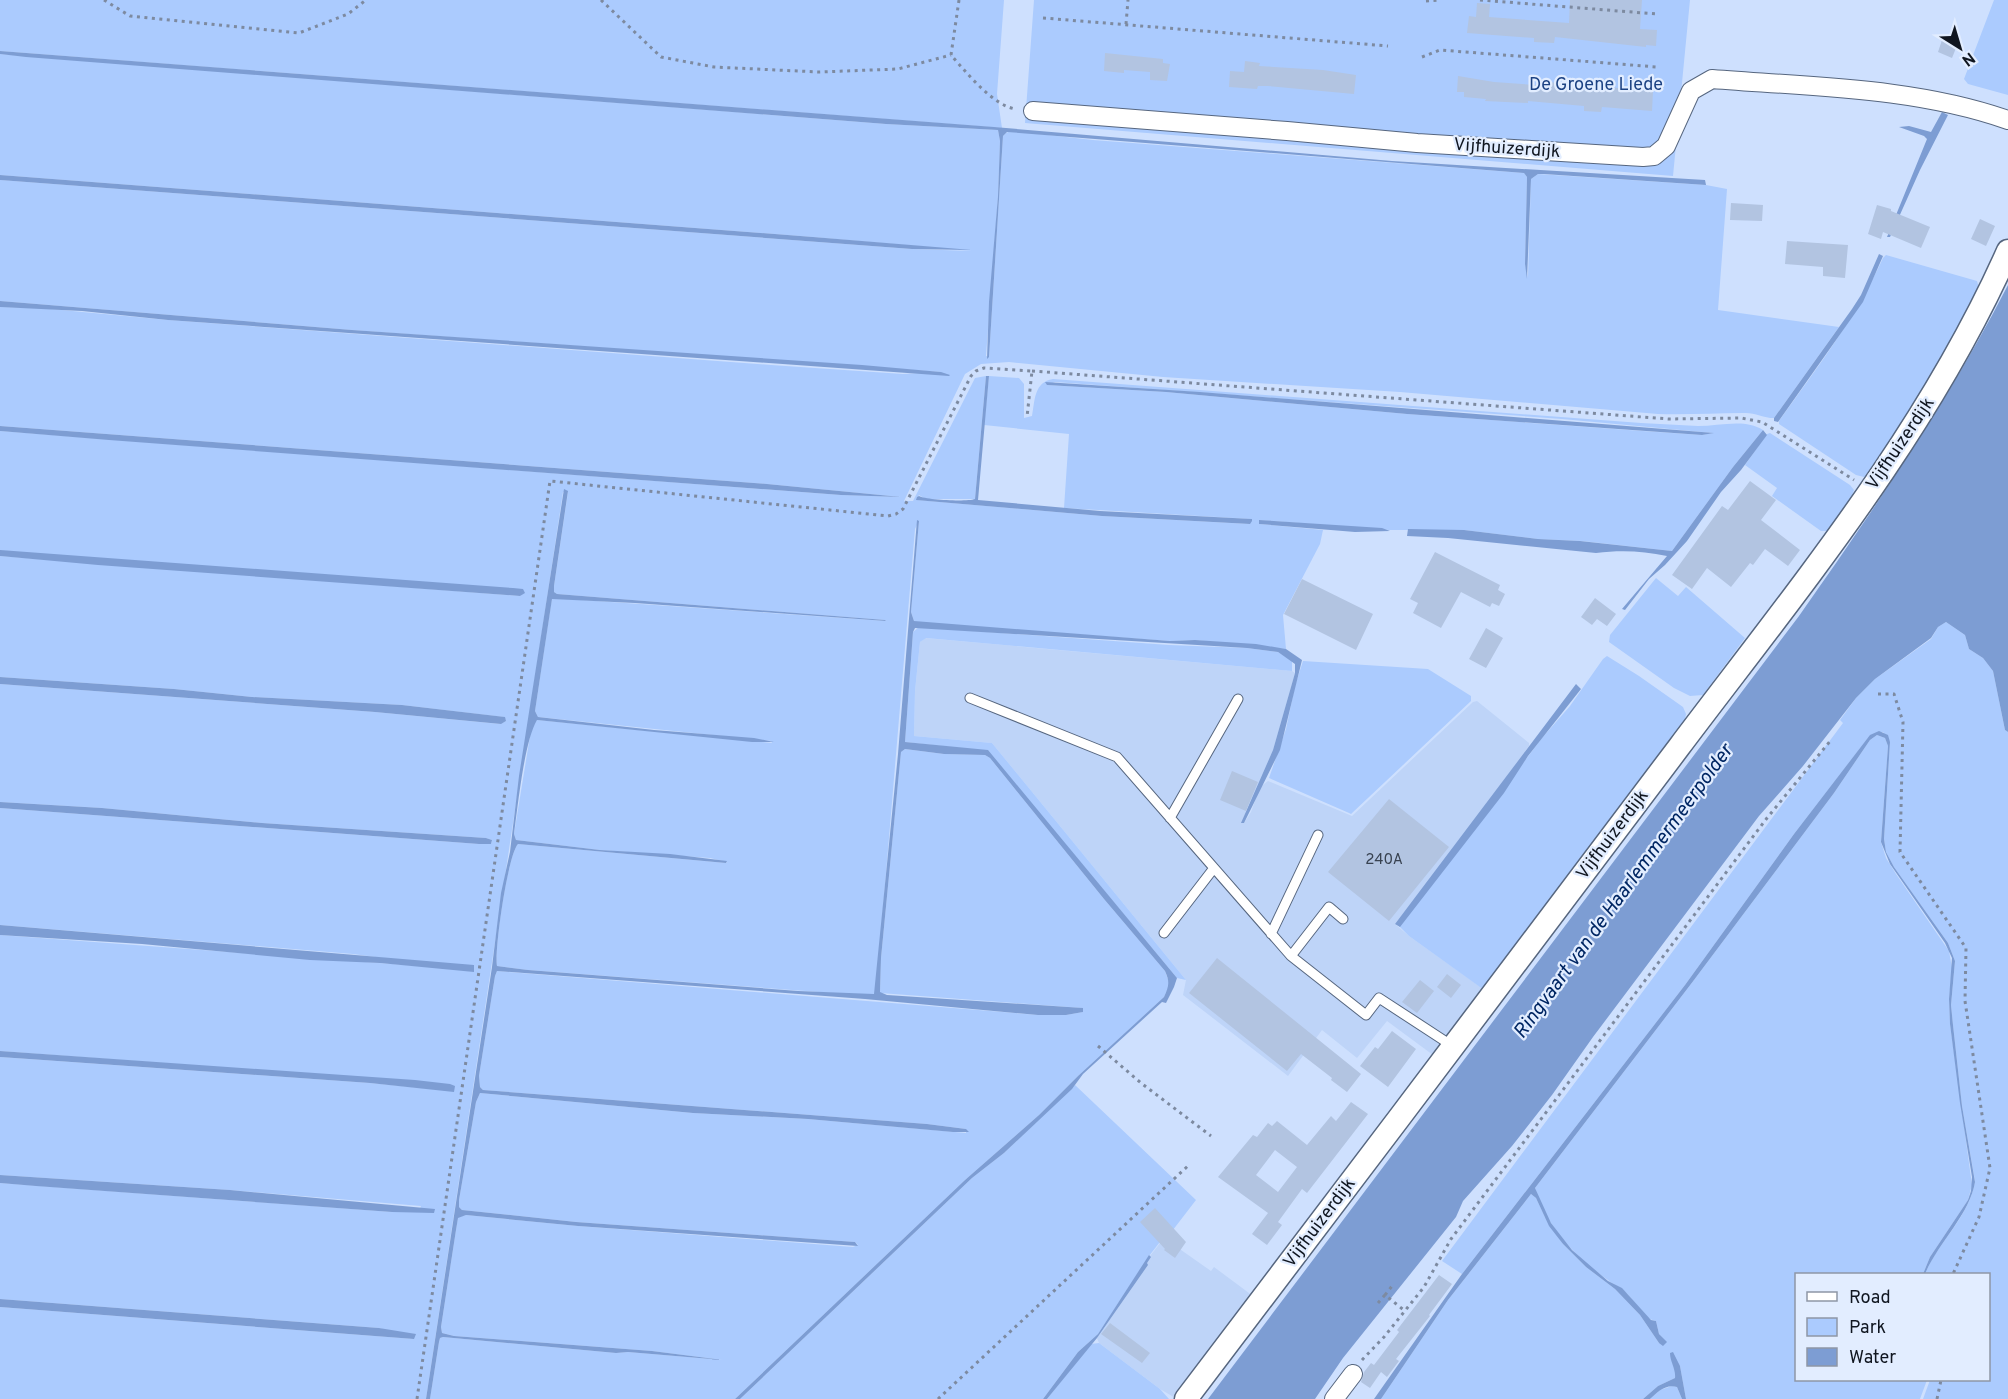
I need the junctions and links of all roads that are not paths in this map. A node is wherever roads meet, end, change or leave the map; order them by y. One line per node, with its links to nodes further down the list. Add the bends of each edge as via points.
1 (1033, 111): 2 (street, Vijfhuizerdijk, via 1643,158 1654,156 1666,146 1691,91 1712,80 1887,94 1980,110)
2 (2008, 120)
3 (2008, 251): 13 (street, Vijfhuizerdijk, via 1951,366 1909,435)
4 (970, 698): 6 (lane, via 1117,758)
5 (1238, 699): 6 (lane)
6 (1170, 818): 8 (lane)
7 (1318, 835): 11 (lane)
8 (1214, 868): 10 (lane); 11 (lane)
9 (1343, 919): 12 (lane, via 1329,907)
10 (1164, 933)
11 (1271, 934): 12 (lane)
12 (1290, 956): 13 (lane, via 1366,1015 1379,998)
13 (1454, 1047): 15 (street, Vijfhuizerdijk)
14 (1353, 1374): 16 (street)
15 (1186, 1399)
16 (1334, 1399)

